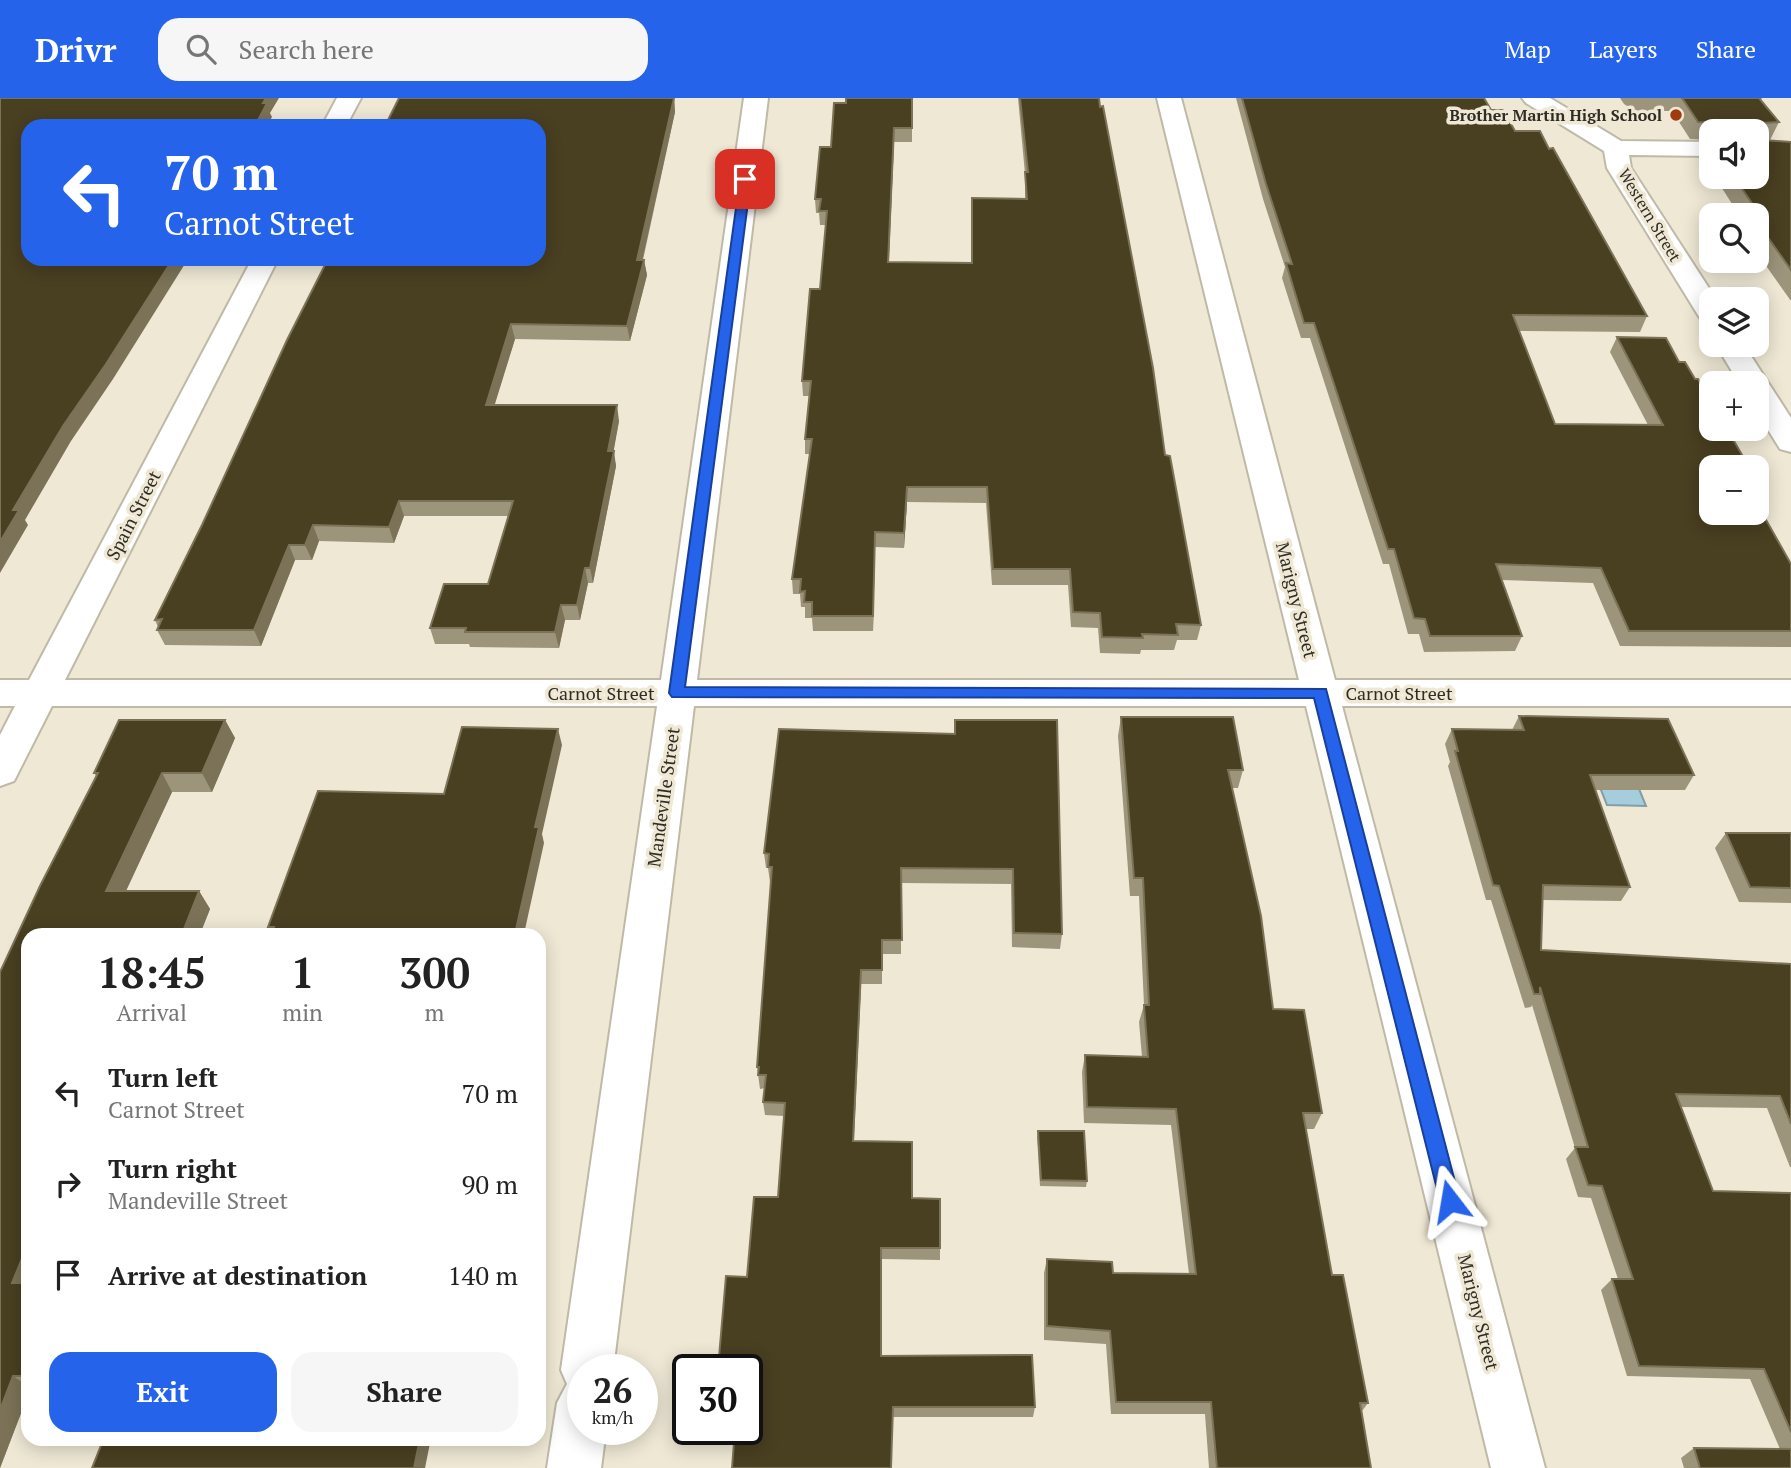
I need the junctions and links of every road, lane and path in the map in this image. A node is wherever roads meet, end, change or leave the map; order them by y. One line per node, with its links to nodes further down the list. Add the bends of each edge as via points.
1 (349, 98): 5 (street)
2 (756, 98): 14 (street, Mandeville Street)
3 (1169, 98): 15 (street, Marigny Street)
4 (1534, 98): 6 (street)
5 (338, 119)
6 (1616, 148): 7 (street); 9 (street, Western Street, via 1619,168)
7 (1699, 149)
8 (261, 266): 13 (street, Spain Street)
9 (1699, 294)
10 (1769, 407): 11 (street)
11 (1791, 442)
12 (0, 692): 13 (street, Carnot Street)
13 (40, 692): 14 (street, Carnot Street); 17 (street, Spain Street)
14 (677, 693): 15 (street, Carnot Street); 18 (street, Mandeville Street)
15 (1321, 693): 16 (street, Carnot Street); 21 (street, Marigny Street)
16 (1791, 693)
17 (0, 771)
18 (589, 1354)
19 (577, 1445): 20 (street)
20 (574, 1468)
21 (1518, 1468)

